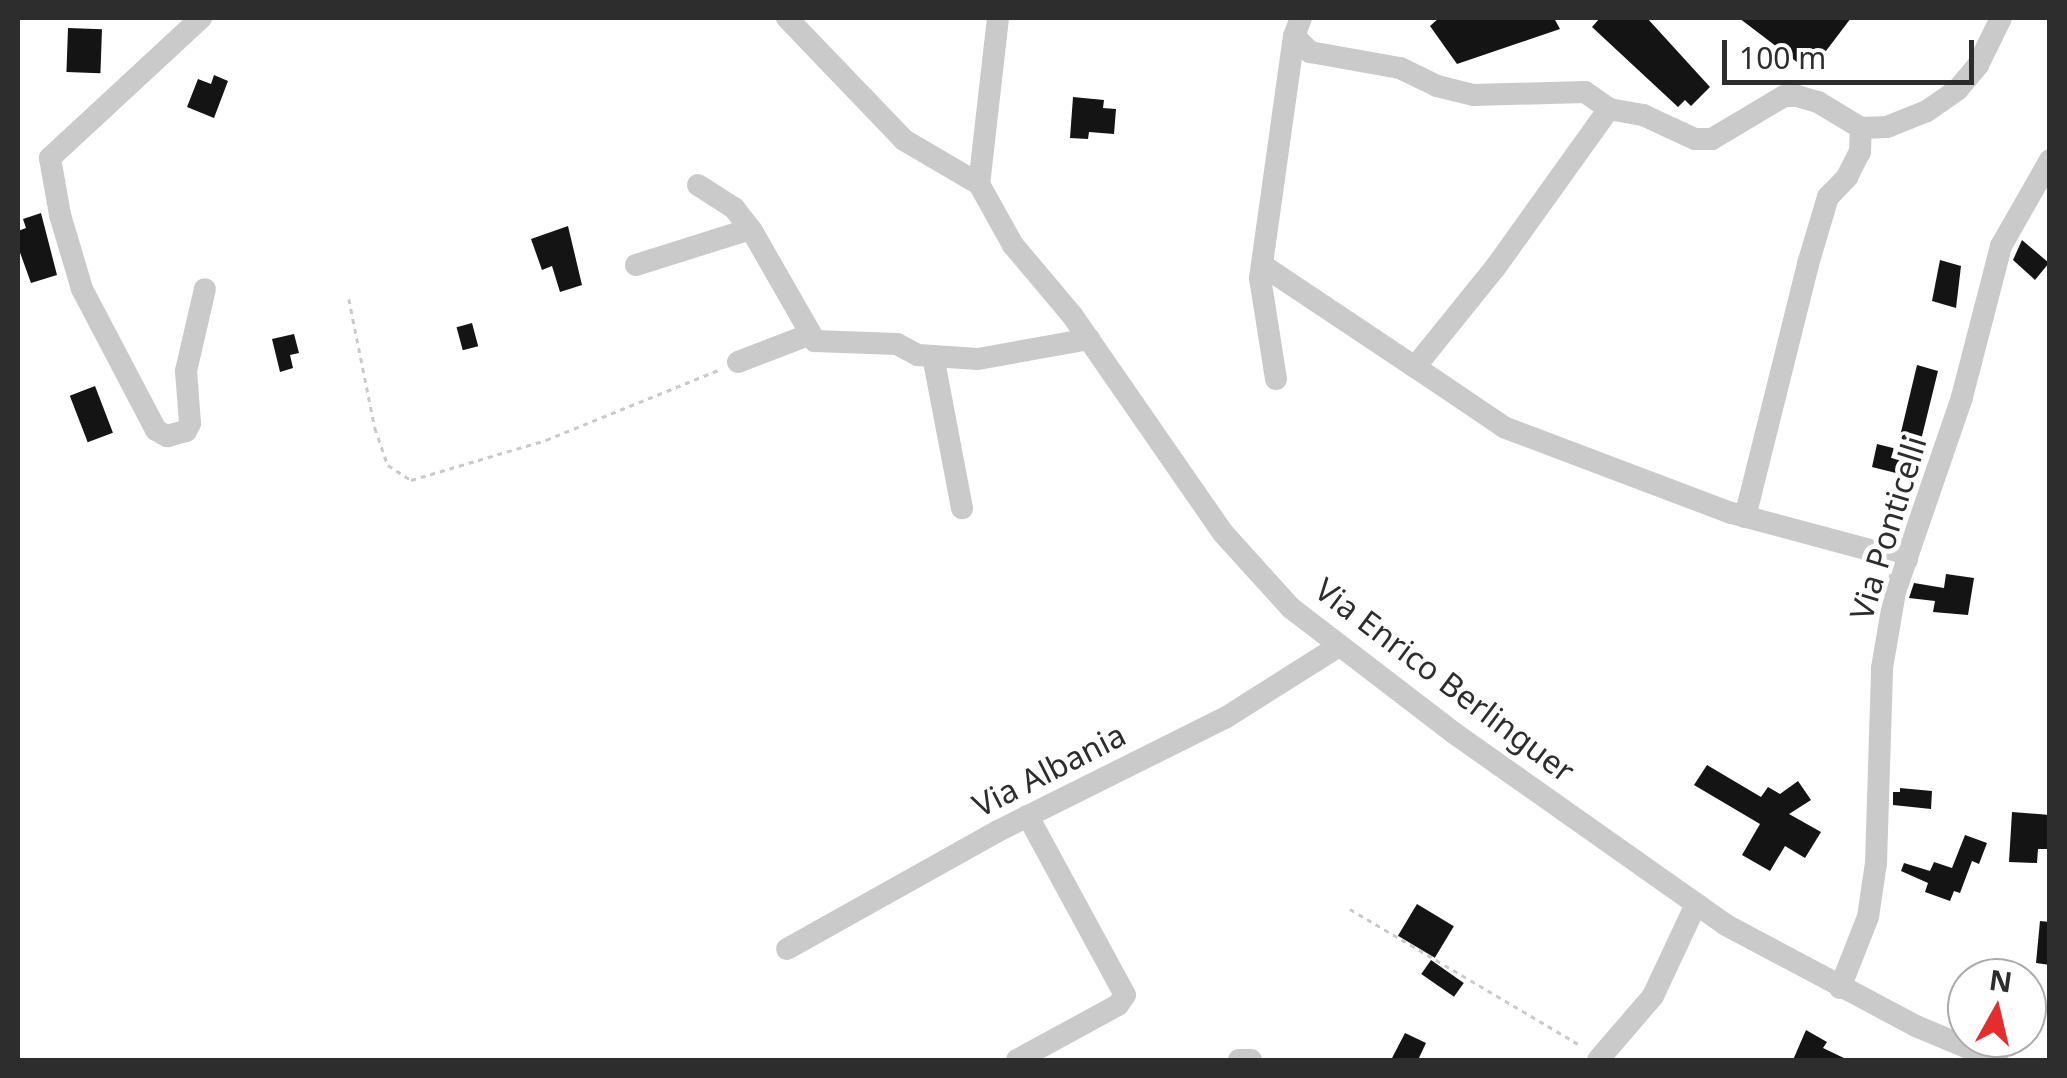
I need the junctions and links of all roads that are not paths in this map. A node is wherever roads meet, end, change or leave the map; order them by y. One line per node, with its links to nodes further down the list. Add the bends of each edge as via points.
1 (201, 18): 14 (street, via 50,158 82,289 156,430 167,436 190,423 186,371)
2 (787, 18): 9 (street, via 904,140)
3 (998, 18): 9 (street)
4 (2001, 18): 7 (street, via 1958,89 1900,123)
5 (1298, 27): 6 (street, via 1310,52 1400,68 1437,86 1473,95 1585,92); 12 (street)
6 (1609, 109): 7 (street, via 1712,139 1784,96 1797,96); 19 (street)
7 (1861, 128): 22 (street, via 1860,152 1828,197 1808,264)
8 (2050, 160): 23 (street, Via Ponticelli, via 2001,246 1962,397)
9 (979, 184): 16 (street, Via Enrico Berlinguer, via 1013,245)
10 (698, 185): 11 (street, via 734,208)
11 (750, 228): 13 (street); 15 (street)
12 (1262, 264): 19 (street); 20 (street)
13 (636, 265)
14 (205, 289)
15 (811, 334): 17 (street, via 815,340 897,344); 18 (street)
16 (1089, 339): 17 (street, via 978,359); 24 (street, Via Enrico Berlinguer, via 1222,533 1291,608)
17 (933, 356): 21 (street)
18 (738, 362)
19 (1416, 367): 22 (street, via 1504,427)
20 (1276, 379)
21 (962, 508)
22 (1745, 517): 23 (street)
23 (1907, 560): 28 (street, Via Ponticelli, via 1882,668 1868,917)
24 (1339, 646): 25 (street, Via Albania, via 1225,718); 26 (street, Via Enrico Berlinguer)
25 (1028, 816): 27 (street, Via Albania); 30 (street, via 1125,996)
26 (1696, 904): 28 (street, Via Enrico Berlinguer); 29 (street, via 1653,996)
27 (788, 950)
28 (1840, 988): 33 (street, Via Enrico Berlinguer)
29 (1600, 1059)
30 (1017, 1060)
31 (1239, 1060): 32 (street)
32 (1251, 1060)
33 (1998, 1060)

